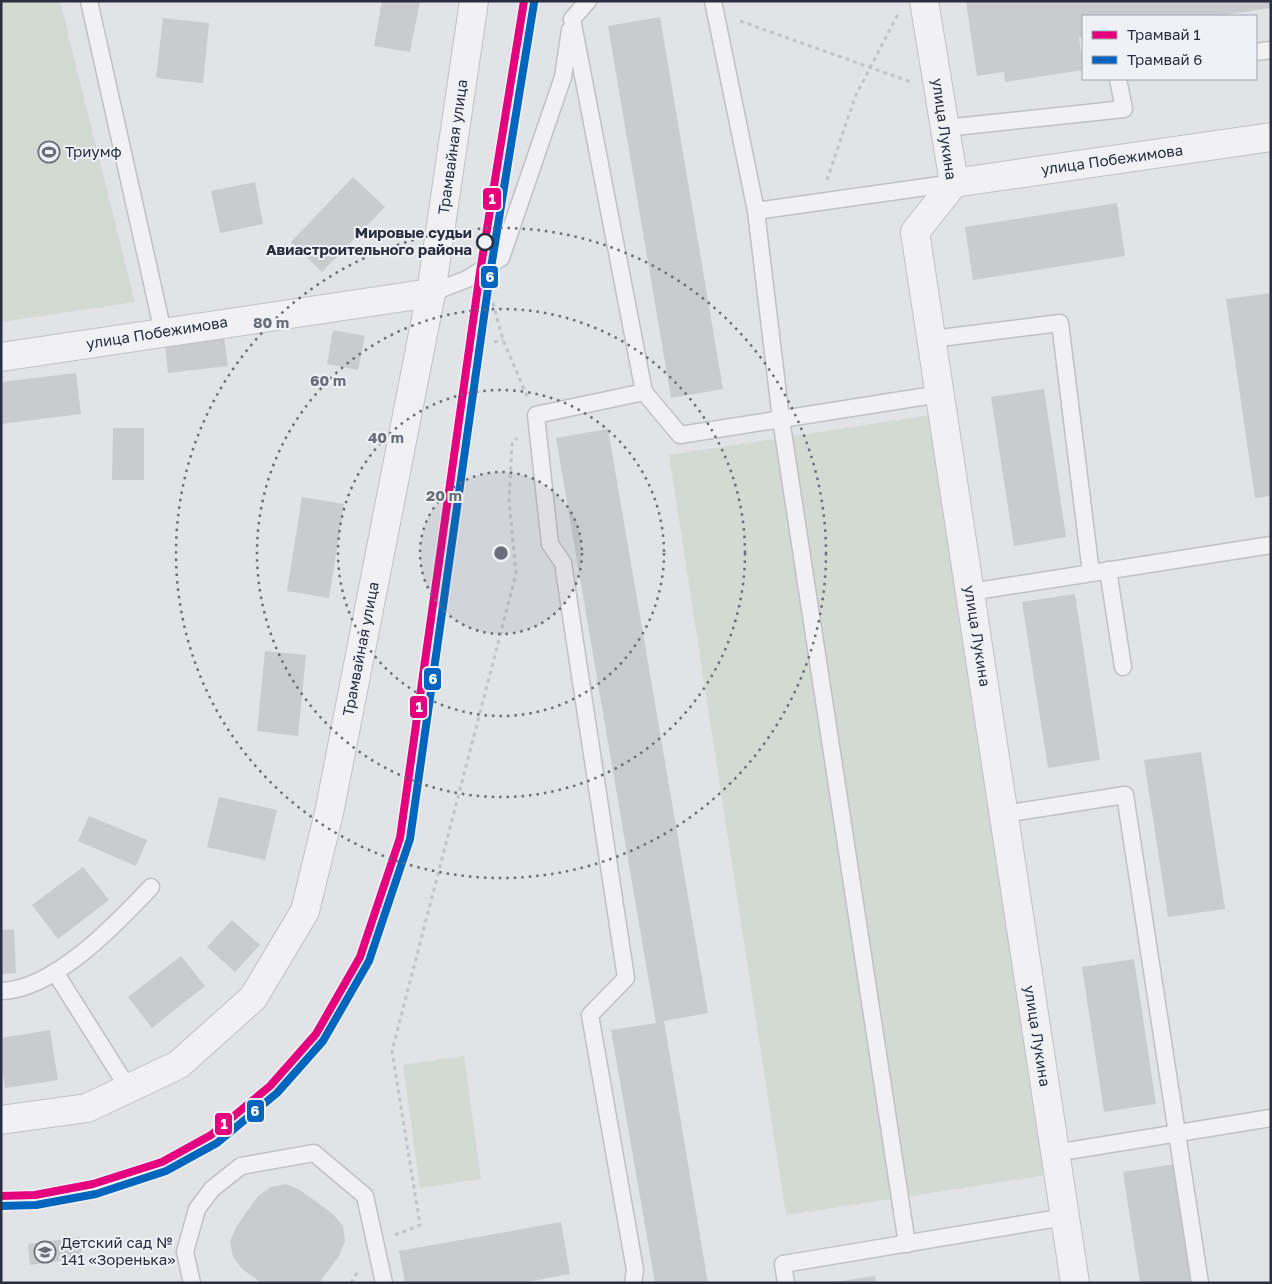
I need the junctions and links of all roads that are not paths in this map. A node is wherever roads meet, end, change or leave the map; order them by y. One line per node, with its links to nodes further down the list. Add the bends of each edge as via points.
1 (89, 1): 15 (lane)
2 (474, 1): 14 (street, Трамвайная улица)
3 (588, 1): 6 (lane)
4 (912, 5): 10 (street, улица Лукина, via 939,92)
5 (715, 7): 13 (lane)
6 (572, 19): 14 (lane, via 563,77 501,258 467,279); 18 (lane)
7 (1271, 50): 8 (lane)
8 (1257, 52)
9 (1118, 80): 10 (lane, via 1124,109)
10 (945, 128): 12 (street, улица Лукина)
11 (1271, 137): 12 (street, улица Побежимова)
12 (954, 183): 13 (lane); 16 (street, улица Лукина, via 915,232)
13 (756, 211): 20 (lane)
14 (431, 293): 15 (street, улица Побежимова); 30 (street, Трамвайная улица, via 330,804 305,911 253,998 178,1065)
15 (163, 332): 17 (street, улица Побежимова)
16 (932, 339): 19 (street, улица Лукина); 23 (lane, via 1060,323)
17 (1, 357)
18 (644, 392): 20 (lane, via 680,436); 39 (lane, via 536,415 550,544 563,562 626,978 590,1015 635,1270)
19 (940, 394): 20 (lane); 24 (street, улица Лукина)
20 (781, 419): 36 (lane)
21 (1271, 545): 22 (lane)
22 (1108, 570): 23 (lane); 25 (lane)
23 (1091, 573): 24 (lane)
24 (970, 592): 26 (street, улица Лукина)
25 (1123, 667)
26 (1004, 814): 33 (lane, via 1125,795); 34 (street, улица Лукина)
27 (151, 887): 28 (lane, via 104,935)
28 (55, 972): 29 (lane, via 17,990); 30 (lane)
29 (1, 990)
30 (128, 1088): 32 (street, Трамвайная улица, via 87,1108)
31 (1271, 1118): 33 (lane)
32 (1, 1120)
33 (1177, 1133): 34 (lane); 42 (lane)
34 (1055, 1152): 35 (street, улица Лукина)
35 (1065, 1217): 36 (lane); 41 (street, улица Лукина)
36 (907, 1244): 40 (lane, via 783,1264)
37 (192, 1283): 38 (lane, via 185,1252 197,1209 212,1189 241,1166 314,1153 365,1196)
38 (384, 1283)
39 (633, 1283)
40 (786, 1283)
41 (1075, 1283)
42 (1200, 1283)

